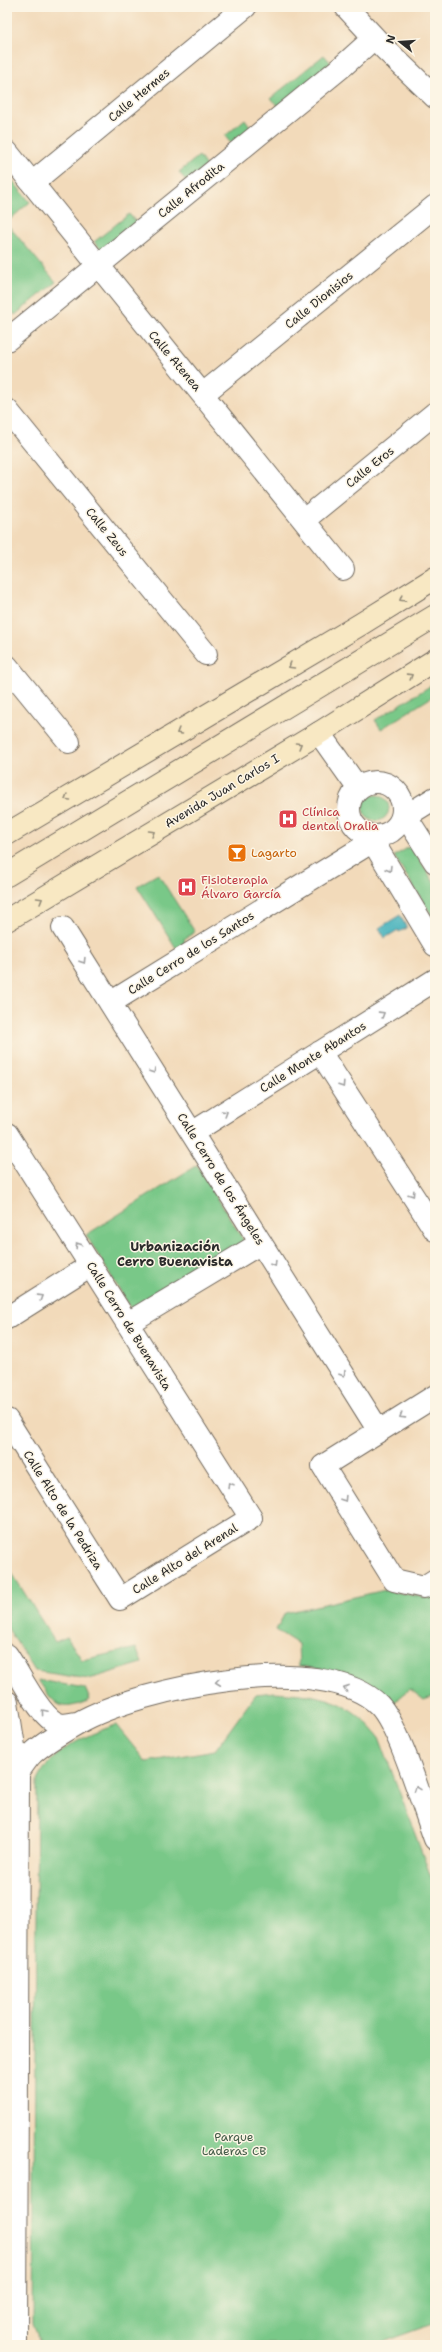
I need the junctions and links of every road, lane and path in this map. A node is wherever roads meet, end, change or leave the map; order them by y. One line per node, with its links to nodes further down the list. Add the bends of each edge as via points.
1 (245, 7): 6 (street, Calle Hermes)
2 (346, 7): 3 (street)
3 (374, 38): 4 (street); 8 (street, Calle Afrodita)
4 (435, 97)
5 (7, 152): 6 (street, Calle Atenea)
6 (32, 183): 8 (street, Calle Atenea, via 84,245)
7 (435, 206): 10 (street, Calle Dionisios)
8 (97, 267): 9 (street, Calle Afrodita); 10 (street, Calle Atenea)
9 (7, 340)
10 (203, 394): 13 (street, Calle Atenea)
11 (7, 410): 17 (street, Calle Zeus)
12 (435, 413): 13 (street, Calle Eros)
13 (304, 520): 14 (street, Calle Atenea)
14 (344, 569)
15 (435, 578): 25 (main road, one-way to 25)
16 (435, 616): 28 (main road)
17 (206, 654)
18 (435, 660): 20 (main road, Avenida Juan Carlos I, one-way to 18)
19 (7, 666): 21 (street)
20 (319, 733): 22 (street); 29 (main road, Avenida Juan Carlos I, one-way to 20)
21 (69, 742)
22 (358, 788): 24 (street, via 362,784 376,781 390,785 400,797); 26 (street, via 349,804 349,816 358,830)
23 (435, 798): 24 (street, via 414,811)
24 (403, 810): 26 (street, via 397,825 390,832); 27 (street)
25 (7, 834)
26 (369, 835): 31 (street, one-way to 31); 33 (street, Calle Cerro de los Santos, via 365,846)
27 (435, 862)
28 (7, 875)
29 (7, 920)
30 (62, 928): 33 (street, Calle Cerro de los Ángeles, one-way to 33)
31 (435, 945)
32 (435, 980): 34 (street, Calle Monte Abantos, one-way to 32)
33 (110, 1003): 35 (street, Calle Cerro de los Ángeles, one-way to 35)
34 (320, 1052): 35 (street, Calle Monte Abantos, one-way to 34); 37 (street, one-way to 37)
35 (192, 1133): 38 (street, Calle Cerro de los Ángeles)
36 (7, 1134): 39 (street, Calle Cerro de Buenavista, one-way to 36)
37 (435, 1230)
38 (261, 1243): 41 (street); 44 (street, Calle Cerro de los Ángeles, one-way to 44)
39 (91, 1265): 40 (street, one-way to 39); 41 (street, Calle Cerro de Buenavista)
40 (7, 1318)
41 (128, 1323): 45 (street, Calle Cerro de Buenavista, one-way to 41)
42 (435, 1396): 44 (street, one-way to 44)
43 (7, 1420): 47 (street, Calle Alto de la Pedriza)
44 (379, 1431): 46 (street, one-way to 46, via 323,1466 394,1580 424,1587)
45 (251, 1518): 47 (street, Calle Alto del Arenal)
46 (435, 1580)
47 (120, 1599)
48 (7, 1655): 50 (street, one-way to 48, via 62,1725 49,1718)
49 (7, 1702): 51 (street)
50 (78, 1723): 51 (street, via 33,1753); 52 (street, one-way to 50, via 394,1729 379,1705 360,1693 334,1683 294,1676 202,1684 128,1702)
51 (18, 1772): 53 (street)
52 (435, 1839)
53 (18, 2028): 54 (street); 56 (street)
54 (7, 2046)
55 (7, 2136): 56 (street)
56 (17, 2156): 57 (street)
57 (16, 2345)

